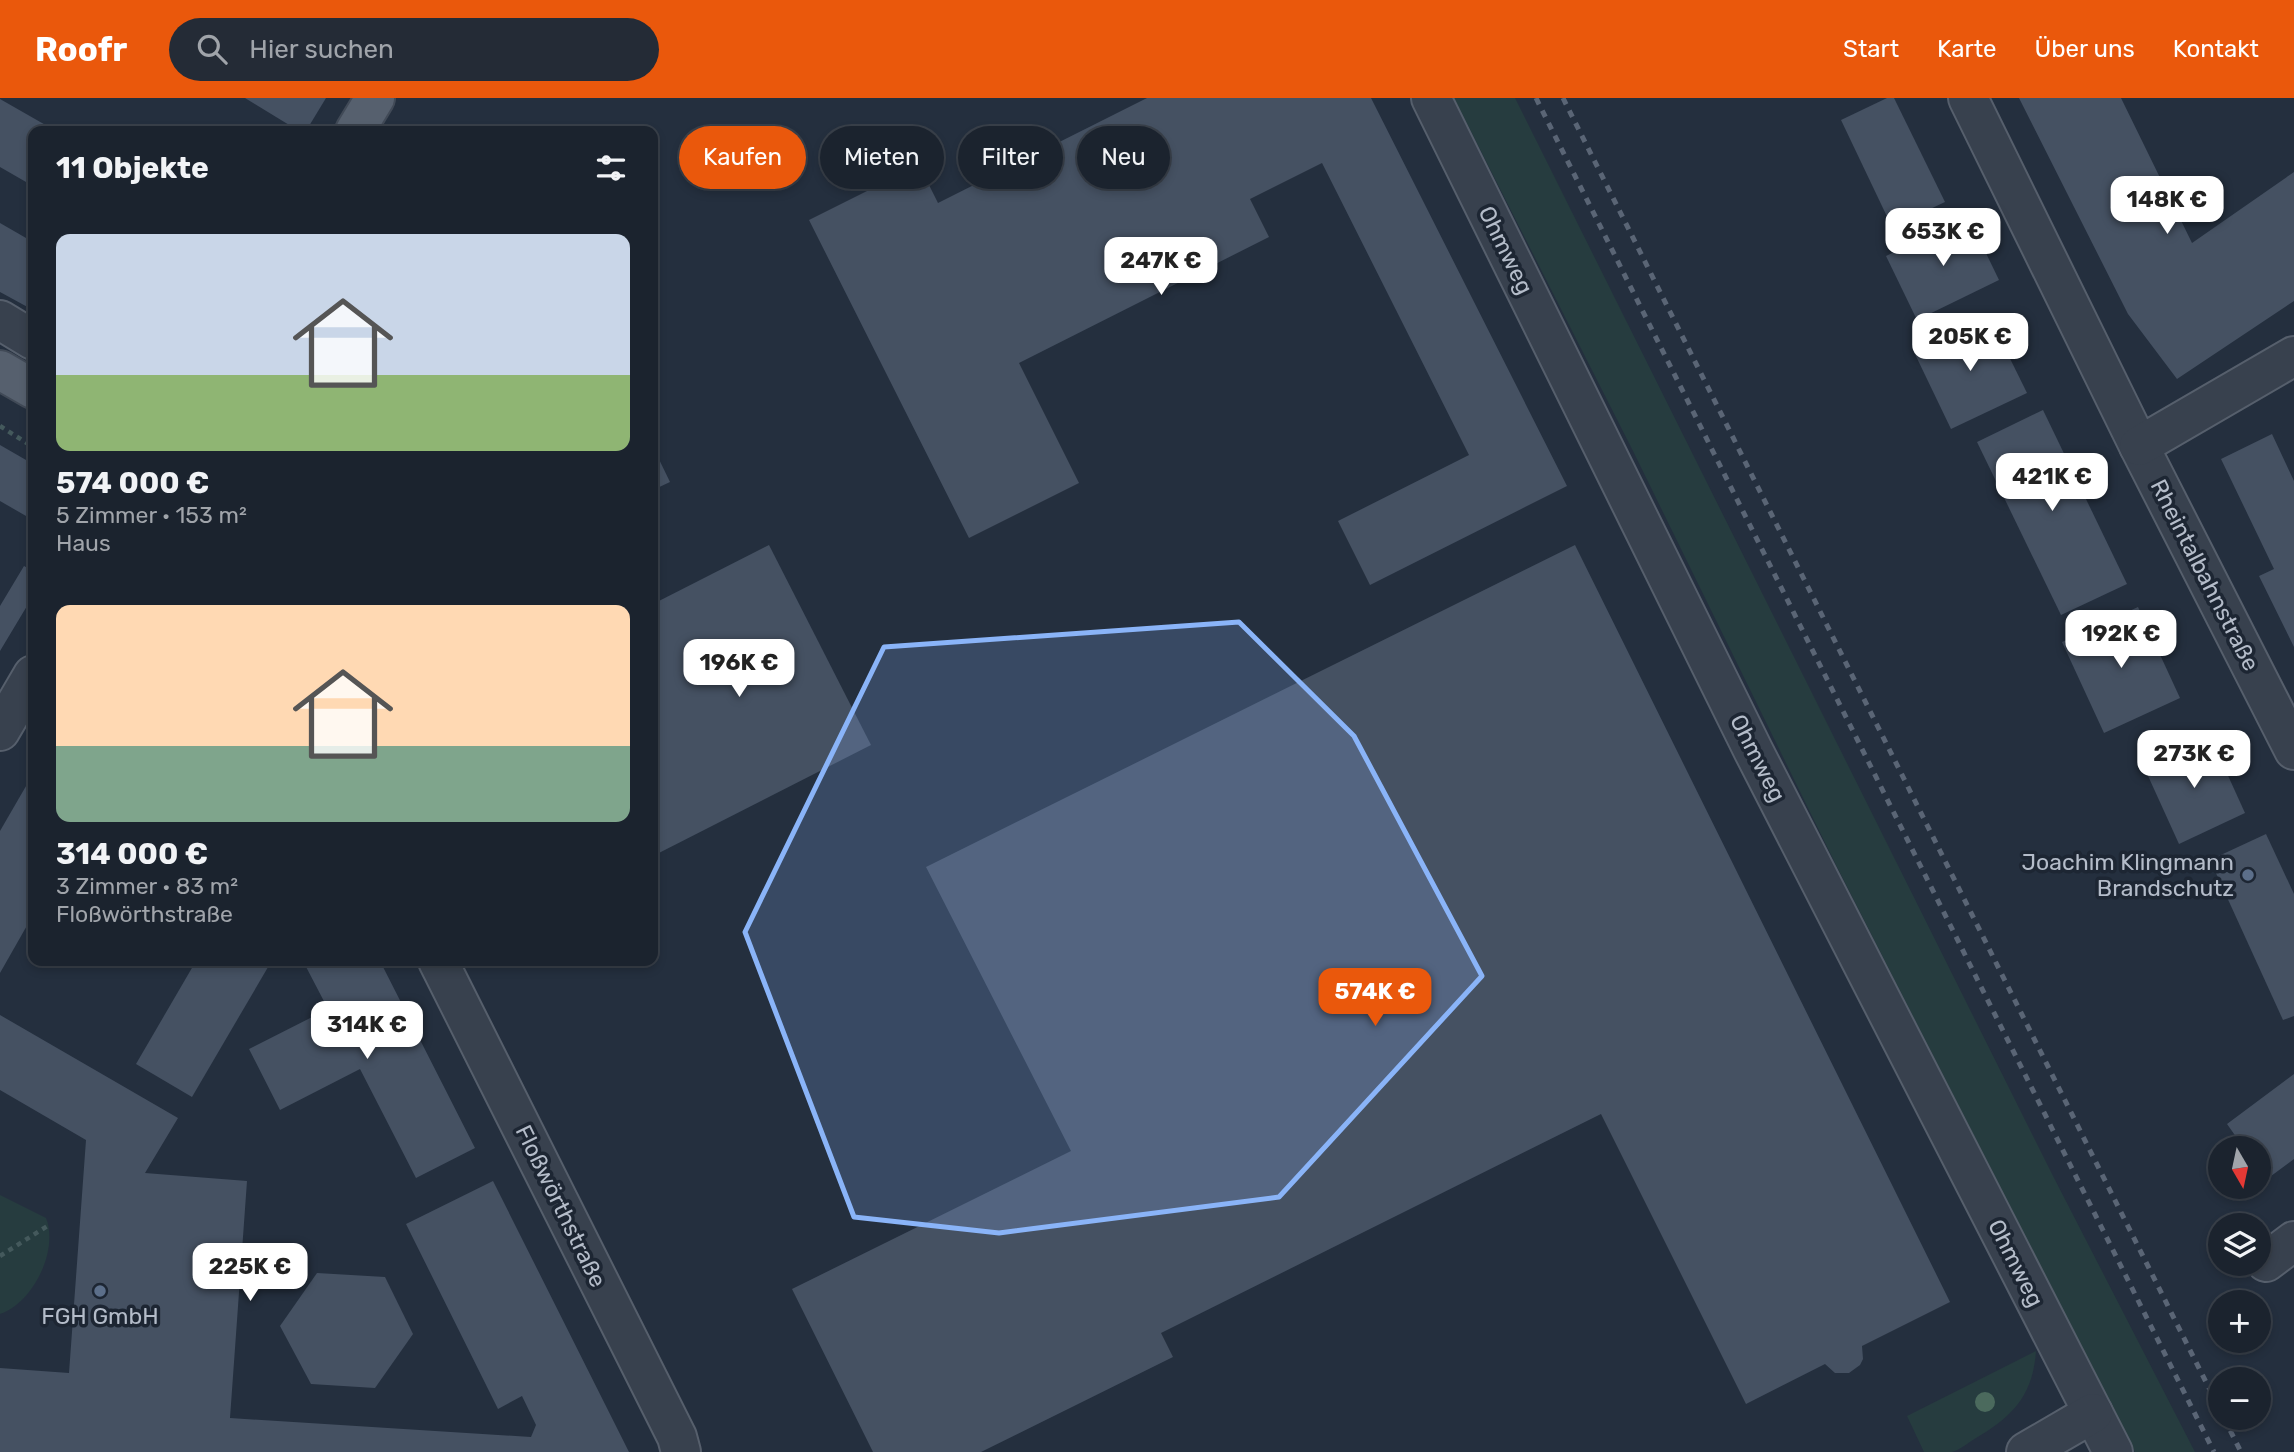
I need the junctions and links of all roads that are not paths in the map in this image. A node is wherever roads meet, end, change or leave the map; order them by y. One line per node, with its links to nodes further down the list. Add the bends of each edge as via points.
1 (374, 98): 4 (main road)
2 (1431, 98): 15 (street, Ohmweg, via 1753,750)
3 (1968, 98): 10 (street, Rheintalbahnstraße)
4 (358, 126)
5 (0, 320): 6 (street)
6 (28, 337)
7 (2294, 356): 10 (street)
8 (0, 370): 9 (main road)
9 (28, 386)
10 (2139, 446): 13 (street, Rheintalbahnstraße)
11 (28, 683): 12 (street)
12 (0, 731)
13 (2294, 750)
14 (441, 966): 16 (street, Floßwörthstraße)
15 (2093, 1413): 17 (street); 18 (street, Ohmweg)
16 (681, 1452)
17 (2026, 1452)
18 (2113, 1452)

